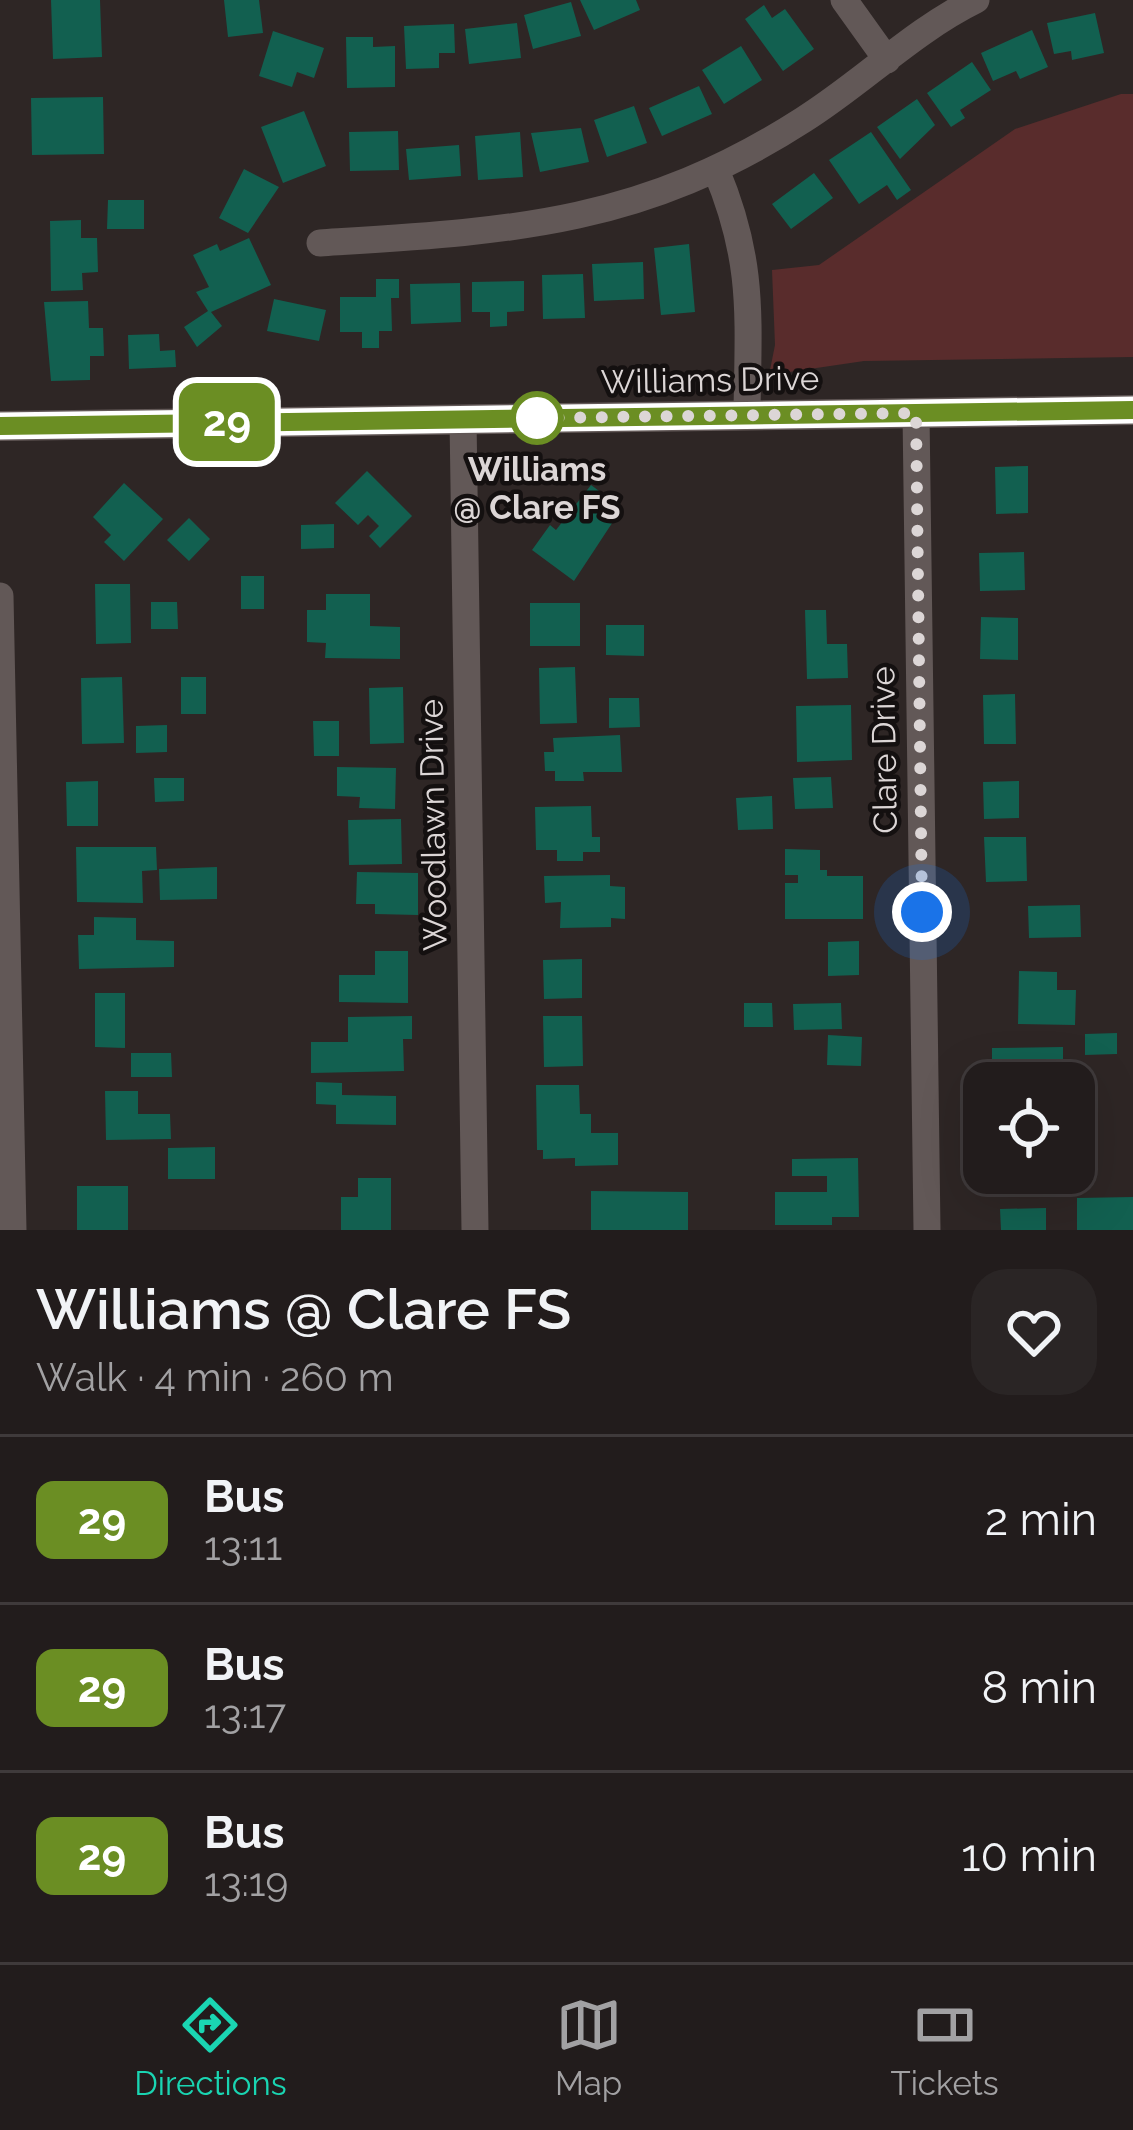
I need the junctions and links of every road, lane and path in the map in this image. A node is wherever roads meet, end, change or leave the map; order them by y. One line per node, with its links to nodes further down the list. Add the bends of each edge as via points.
1 (844, 0): 3 (street)
2 (976, 0): 3 (street)
3 (887, 60): 4 (street)
4 (716, 170): 5 (street, via 584,218); 8 (street, via 741,228 748,271)
5 (320, 243)
6 (1133, 410): 7 (street, Williams Drive)
7 (916, 413): 8 (street, Williams Drive); 14 (street, Clare Drive)
8 (747, 415): 9 (street, Williams Drive)
9 (464, 419): 10 (street, Williams Drive); 13 (street, Woodlawn Drive)
10 (0, 425)
11 (0, 596): 12 (street)
12 (13, 1230)
13 (475, 1230)
14 (927, 1230)

